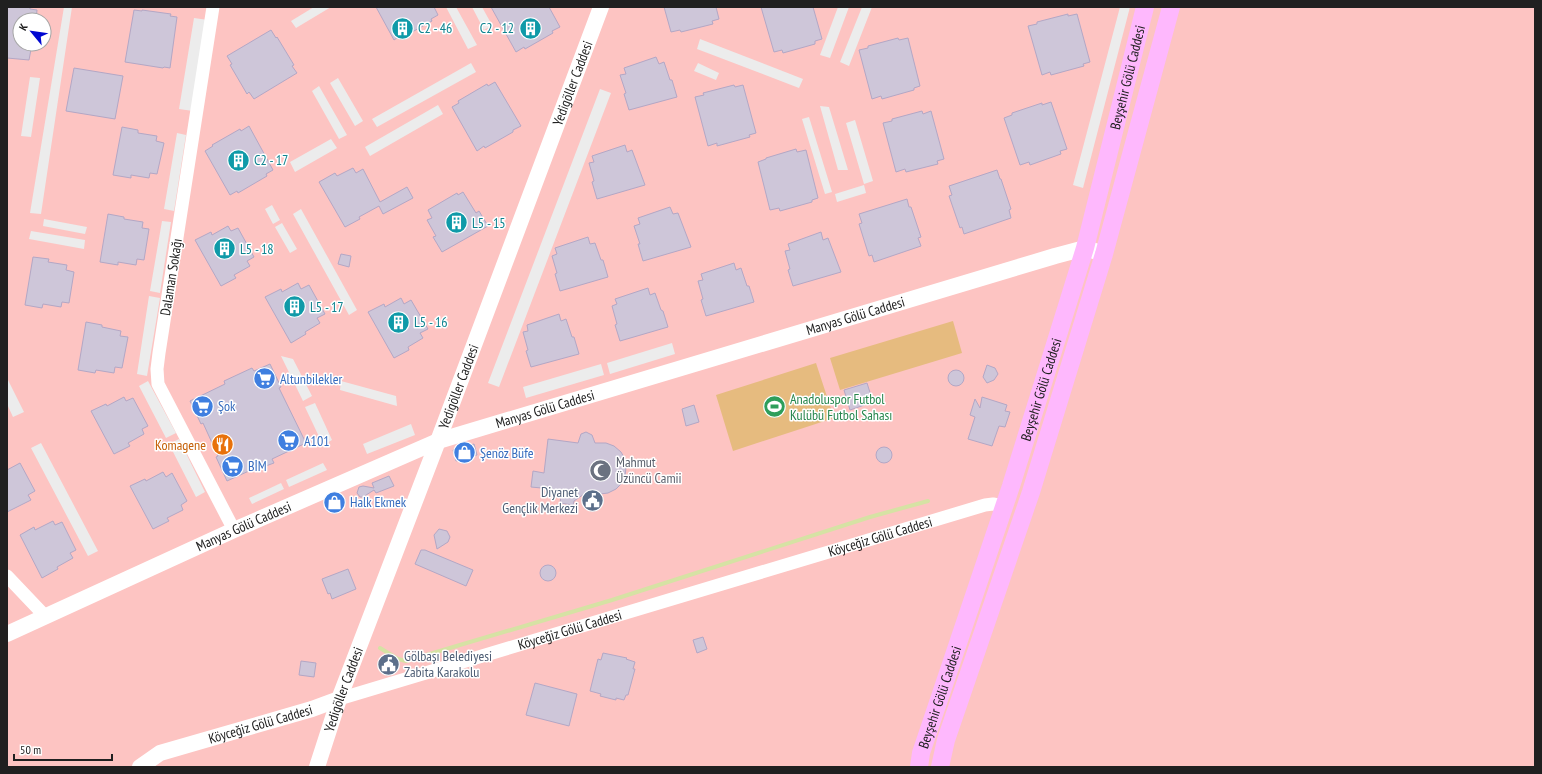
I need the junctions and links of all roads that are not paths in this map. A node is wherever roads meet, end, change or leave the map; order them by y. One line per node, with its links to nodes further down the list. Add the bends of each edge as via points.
1 (213, 7): 12 (street, Dalaman Sokağı, via 157,377 158,384)
2 (601, 7): 7 (street, Yedigöller Caddesi)
3 (1146, 7): 5 (main road, Beyşehir Gölü Caddesi)
4 (1170, 7): 6 (main road)
5 (1085, 248): 6 (street); 7 (street, Manyas Gölü Caddesi); 8 (main road, Beyşehir Gölü Caddesi)
6 (1104, 254): 9 (main road)
7 (438, 441): 12 (street, Manyas Gölü Caddesi); 16 (street, Yedigöller Caddesi)
8 (1011, 486): 9 (main road); 10 (main road, Beyşehir Gölü Caddesi)
9 (1031, 492): 11 (main road)
10 (1002, 514): 11 (main road); 16 (street, Köyceğiz Gölü Caddesi, via 993,504 985,505); 19 (main road, Beyşehir Gölü Caddesi, via 921,753)
11 (1018, 528): 20 (main road, via 946,740)
12 (234, 530): 14 (street, Manyas Gölü Caddesi)
13 (7, 576): 14 (street)
14 (45, 616): 15 (street, Manyas Gölü Caddesi)
15 (7, 634)
16 (339, 699): 17 (street, Köyceğiz Gölü Caddesi, via 160,753); 18 (street, Yedigöller Caddesi)
17 (140, 767)
18 (317, 767)
19 (919, 767)
20 (940, 767)

